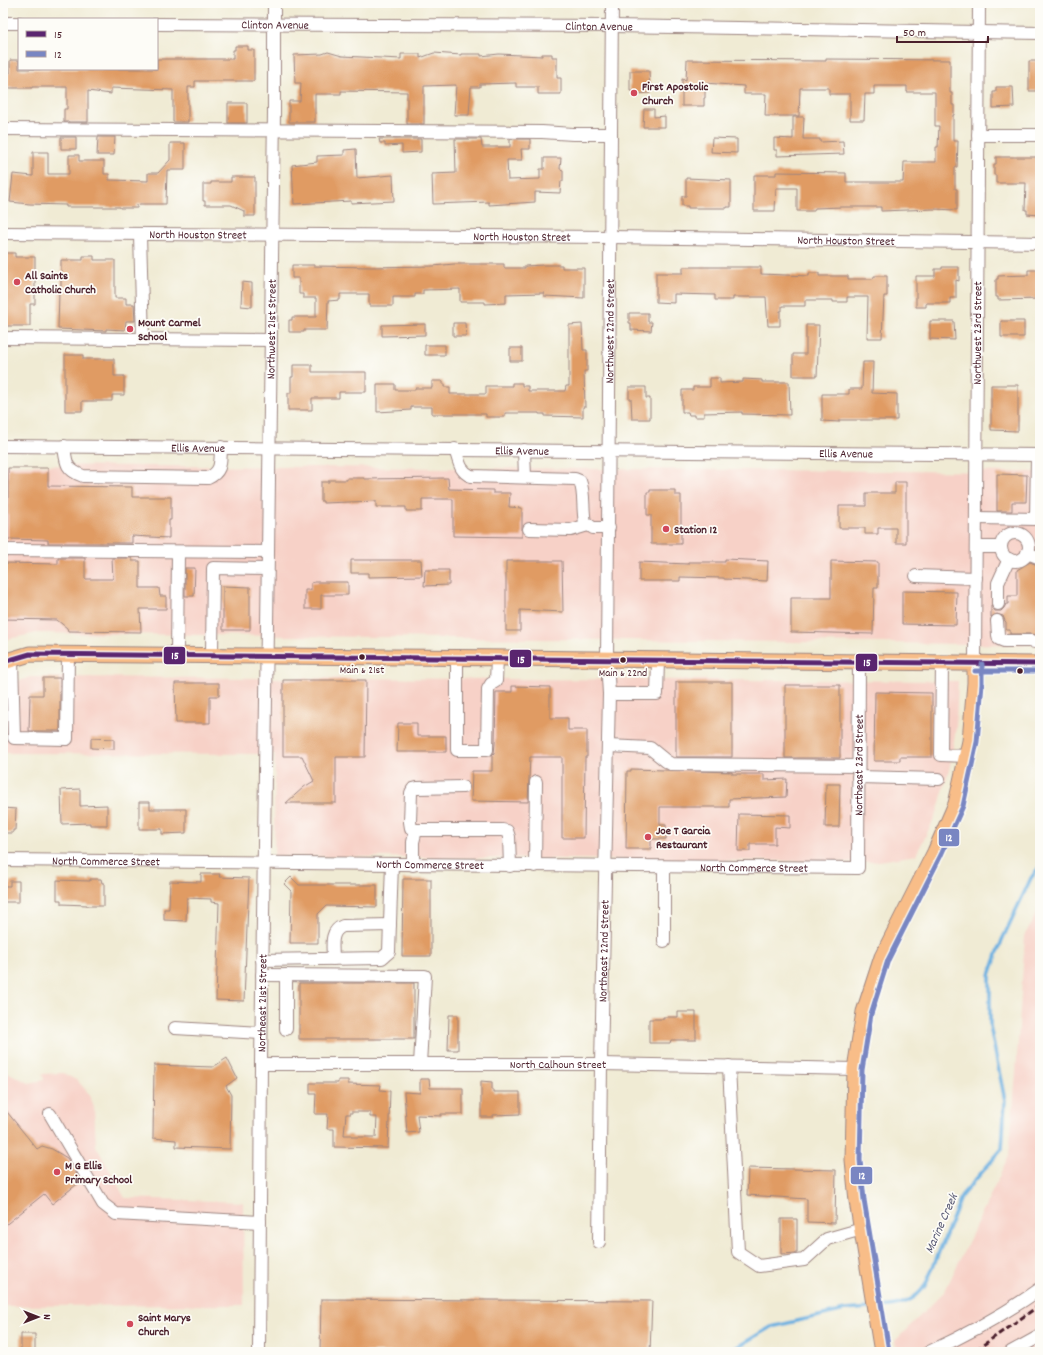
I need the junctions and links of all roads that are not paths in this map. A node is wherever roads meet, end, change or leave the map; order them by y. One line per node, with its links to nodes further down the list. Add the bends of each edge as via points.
1 (274, 3): 7 (street, Northwest 21st Street)
2 (612, 3): 8 (street, Northwest 22nd Street)
3 (980, 3): 9 (street, Northwest 23rd Street)
4 (3, 23): 5 (street)
5 (18, 23)
6 (158, 24): 7 (street, Clinton Avenue)
7 (274, 25): 8 (street, Clinton Avenue); 12 (street, Northwest 21st Street)
8 (612, 26): 9 (street, Clinton Avenue); 13 (street, Northwest 22nd Street)
9 (980, 32): 10 (street, Clinton Avenue); 14 (street, Northwest 23rd Street)
10 (1040, 33)
11 (3, 129): 12 (street)
12 (274, 130): 13 (street); 18 (street, Northwest 21st Street)
13 (611, 134): 19 (street, Northwest 22nd Street)
14 (978, 135): 15 (street); 20 (street, Northwest 23rd Street)
15 (1040, 135)
16 (3, 233): 17 (street, North Houston Street)
17 (140, 235): 18 (street, North Houston Street); 23 (street)
18 (272, 236): 19 (street, North Houston Street); 24 (street, Northwest 21st Street)
19 (610, 237): 20 (street, North Houston Street); 31 (street, Northwest 22nd Street)
20 (977, 243): 21 (street, North Houston Street); 32 (street, Northwest 23rd Street)
21 (1040, 243)
22 (3, 338): 23 (street)
23 (143, 339): 24 (street)
24 (271, 340): 28 (street, Northwest 21st Street)
25 (3, 446): 26 (street, Ellis Avenue)
26 (64, 446): 27 (street, Ellis Avenue); 27 (street, via 69,468 74,473 84,476 208,478 215,475 219,469)
27 (221, 447): 28 (street, Ellis Avenue)
28 (269, 447): 29 (street, Ellis Avenue); 43 (street, Northwest 21st Street)
29 (455, 449): 30 (street, Ellis Avenue); 34 (street, via 461,468 471,476)
30 (524, 450): 31 (street, Ellis Avenue); 34 (street)
31 (609, 450): 32 (street, Ellis Avenue); 37 (street, Northwest 22nd Street)
32 (976, 454): 33 (street, Ellis Avenue); 35 (street, Northwest 23rd Street)
33 (1039, 455): 35 (street, via 1036,519)
34 (525, 477): 36 (street, via 580,481 583,488 583,515)
35 (976, 518): 39 (street, Northwest 23rd Street)
36 (588, 526): 37 (street); 38 (street, via 571,530)
37 (608, 528): 60 (street, Northwest 22nd Street)
38 (529, 529)
39 (976, 547): 40 (street); 49 (street, Northwest 23rd Street)
40 (1001, 547): 44 (street, via 1004,539 1017,534 1028,542); 46 (street)
41 (3, 550): 42 (street)
42 (178, 552): 43 (street); 54 (street)
43 (268, 552): 47 (street, Northwest 21st Street)
44 (1027, 553): 45 (street); 46 (street, via 1019,560)
45 (1040, 558)
46 (1009, 559): 50 (street, via 998,583)
47 (267, 570): 55 (street, via 214,568); 56 (street, Northwest 21st Street)
48 (916, 576): 49 (street)
49 (976, 578): 64 (street, Northwest 23rd Street)
50 (998, 604)
51 (998, 621): 52 (street, via 1000,639)
52 (1040, 643)
53 (68, 654): 54 (main road); 59 (main road, via 30,654); 59 (street, via 67,739 14,738)
54 (177, 655): 55 (main road)
55 (212, 655): 56 (main road)
56 (266, 655): 57 (main road); 75 (street, Northeast 21st Street)
57 (457, 658): 58 (main road); 58 (street, via 457,750 487,750 488,689 496,682)
58 (497, 658): 60 (main road)
59 (7, 660)
60 (608, 660): 61 (main road); 66 (street, Northeast 22nd Street)
61 (658, 661): 62 (main road); 66 (street, via 657,694)
62 (859, 663): 63 (main road); 69 (street, Northeast 23rd Street)
63 (942, 663): 64 (main road); 68 (street, via 941,755)
64 (975, 664): 65 (main road); 68 (main road)
65 (1040, 664)
66 (609, 694): 67 (street, Northeast 22nd Street)
67 (608, 746): 69 (street, via 650,748 671,764); 80 (street, Northeast 22nd Street)
68 (967, 756): 96 (main road, via 956,804 935,852 882,956 864,1012)
69 (858, 772): 70 (street); 82 (street, Northeast 23rd Street)
70 (939, 779)
71 (536, 782): 79 (street)
72 (463, 787): 73 (street, via 413,789 410,822 411,828)
73 (416, 830): 77 (street); 78 (street, via 507,831)
74 (3, 860): 75 (street, North Commerce Street)
75 (264, 862): 76 (street, North Commerce Street); 86 (street, Northeast 21st Street)
76 (392, 864): 77 (street, North Commerce Street); 83 (street)
77 (413, 865): 78 (street, North Commerce Street)
78 (510, 866): 79 (street, North Commerce Street)
79 (535, 866): 80 (street, North Commerce Street)
80 (606, 868): 81 (street, North Commerce Street); 94 (street, Northeast 22nd Street)
81 (664, 868): 82 (street, North Commerce Street); 84 (street)
82 (858, 868)
83 (390, 926): 85 (street, via 390,952 382,958); 85 (street, via 338,927 333,938)
84 (664, 941)
85 (333, 959): 86 (street)
86 (262, 960): 87 (street, Northeast 21st Street)
87 (262, 975): 88 (street); 91 (street, Northeast 21st Street)
88 (286, 975): 90 (street); 93 (street, via 425,976)
89 (175, 1028): 91 (street)
90 (286, 1029)
91 (261, 1033): 92 (street, Northeast 21st Street)
92 (261, 1064): 93 (street, North Calhoun Street); 98 (street, Northeast 21st Street)
93 (420, 1064): 94 (street, North Calhoun Street)
94 (601, 1064): 95 (street, North Calhoun Street); 100 (street, Northeast 22nd Street)
95 (729, 1066): 96 (street, North Calhoun Street); 99 (street, via 738,1252 760,1266 804,1260 827,1238)
96 (855, 1069): 99 (main road, via 853,1160)
97 (50, 1114): 98 (street, via 104,1204 116,1214)
98 (260, 1222): 104 (street, Northeast 21st Street)
99 (863, 1235): 103 (main road)
100 (599, 1242)
101 (1040, 1289): 105 (street, via 967,1335)
102 (1040, 1336): 106 (street)
103 (881, 1349)
104 (259, 1352)
105 (929, 1352)
106 (1011, 1352)

